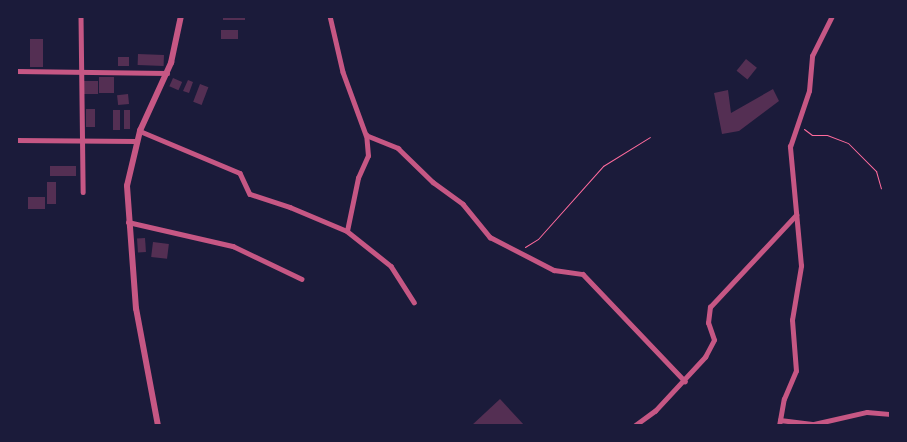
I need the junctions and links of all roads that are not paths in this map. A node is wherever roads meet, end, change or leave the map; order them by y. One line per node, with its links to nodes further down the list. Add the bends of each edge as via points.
1 (81, 16): 5 (street)
2 (181, 16): 7 (street)
3 (330, 16): 9 (street, via 343,72)
4 (832, 16): 14 (street, via 812,56 809,91 797,124 790,161 796,185)
5 (81, 70): 6 (street); 7 (street); 11 (street)
6 (16, 71)
7 (168, 73): 8 (street)
8 (140, 131): 12 (street); 16 (street, via 240,173 250,194)
9 (366, 135): 16 (street, via 368,156 358,178); 19 (street, via 398,148 433,182 463,204 490,237 554,270 583,274)
10 (16, 140): 11 (street)
11 (82, 141): 12 (street); 13 (street)
12 (136, 141): 15 (street, via 127,186)
13 (83, 192)
14 (796, 215): 19 (street, via 710,307 708,323 714,340); 21 (street, via 801,266 792,320 796,363)
15 (128, 222): 17 (street, via 233,246); 22 (street, via 136,309)
16 (347, 231): 18 (street, via 391,266)
17 (302, 280)
18 (414, 302)
19 (685, 381): 23 (street)
20 (891, 414): 21 (street, via 867,412 814,424)
21 (780, 420): 24 (street)
22 (158, 426)
23 (634, 426)
24 (779, 426)

